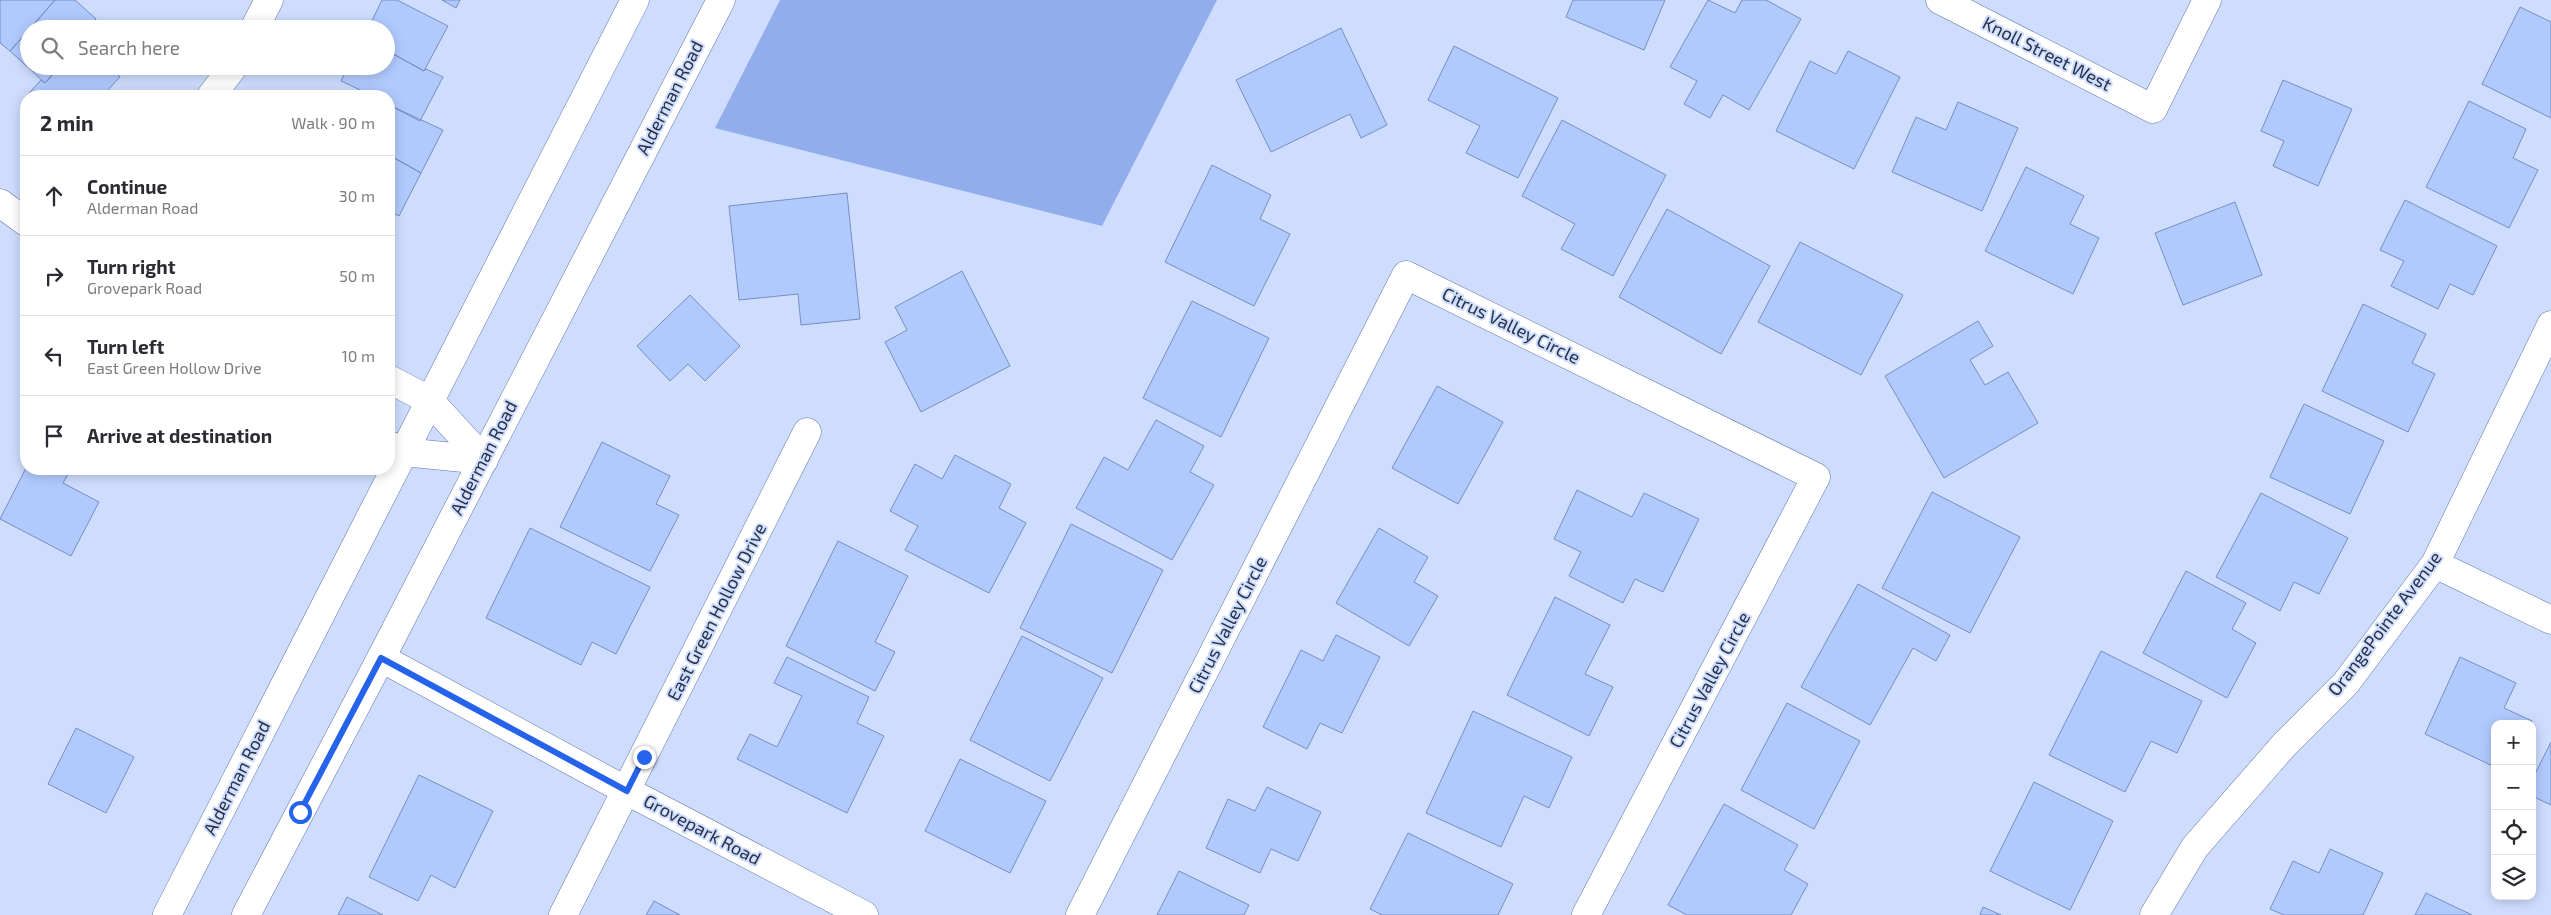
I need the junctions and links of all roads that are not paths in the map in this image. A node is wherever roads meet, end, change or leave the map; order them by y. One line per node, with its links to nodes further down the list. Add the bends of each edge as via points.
1 (269, 0): 6 (street)
2 (635, 0): 13 (street, Alderman Road)
3 (721, 0): 16 (street, Alderman Road)
4 (1940, 0): 5 (street, Knoll Street West, via 2154,109)
5 (2207, 0)
6 (259, 20)
7 (227, 75): 8 (street)
8 (216, 90)
9 (0, 203): 10 (street)
10 (20, 218)
11 (2551, 325): 18 (street, OrangePointe Avenue)
12 (395, 383): 13 (street)
13 (429, 400): 15 (street, Alderman Road); 16 (street)
14 (807, 432): 21 (street, East Green Hollow Drive)
15 (396, 449): 16 (street)
16 (484, 460): 20 (street, Alderman Road)
17 (383, 475): 22 (street, Alderman Road)
18 (2435, 564): 19 (street); 28 (street, OrangePointe Avenue, via 2346,683 2285,744 2195,847)
19 (2551, 620)
20 (381, 658): 21 (street, Grovepark Road); 23 (street, Alderman Road)
21 (627, 791): 24 (street, East Green Hollow Drive); 25 (street, Grovepark Road)
22 (167, 915)
23 (246, 915)
24 (562, 915)
25 (864, 915)
26 (1080, 915): 27 (street, Citrus Valley Circle, via 1406,274 1816,477)
27 (1586, 915)
28 (2154, 915)

